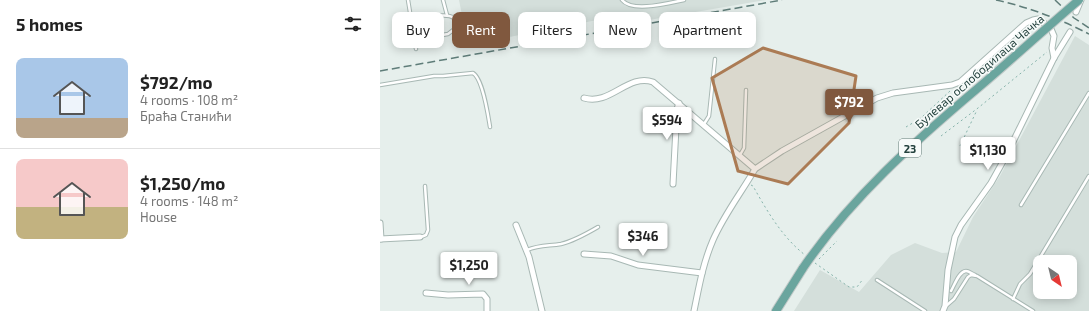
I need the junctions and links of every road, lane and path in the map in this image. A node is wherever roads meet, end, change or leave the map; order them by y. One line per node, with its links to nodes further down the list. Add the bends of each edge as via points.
1 (408, 0): 6 (lane)
2 (443, 0): 9 (lane)
3 (622, 0): 4 (lane, via 629,5 651,6)
4 (684, 0)
5 (1080, 0): 7 (street); 54 (main road, Булевар ослободилаца Чачка / 23, bridge, via 897,159 867,189 826,236)
6 (410, 12)
7 (1076, 12)
8 (444, 16): 9 (lane)
9 (447, 16): 11 (lane, via 455,19 457,27)
10 (1070, 32): 13 (street)
11 (444, 35)
12 (1052, 48): 13 (street); 15 (street, via 1054,36 1050,29 1038,19 1032,20); 21 (path)
13 (1054, 58): 50 (street, via 1006,156 955,237)
14 (715, 59): 22 (lane, via 709,116)
15 (960, 82): 23 (path, via 921,118); 28 (street, via 877,98 782,151)
16 (380, 85): 24 (lane, via 472,72 477,77 486,104)
17 (746, 90): 27 (lane, via 744,148)
18 (1089, 93): 33 (lane)
19 (584, 98): 20 (street, via 603,98 630,84 645,80 656,84)
20 (679, 103): 22 (street); 31 (street)
21 (978, 108): 25 (path); 26 (path)
22 (704, 125): 27 (street)
23 (906, 127)
24 (490, 128)
25 (941, 136)
26 (960, 146)
27 (740, 156): 28 (street)
28 (755, 170): 30 (street)
29 (1089, 176): 49 (lane)
30 (747, 183): 42 (path, via 753,186 771,218); 43 (street, via 722,220)
31 (672, 184)
32 (425, 186): 37 (lane, via 428,230 426,235)
33 (1021, 205)
34 (380, 223): 38 (street)
35 (516, 225): 40 (street)
36 (598, 227): 40 (lane, via 561,244 542,245)
37 (420, 237): 38 (street)
38 (381, 239)
39 (837, 241): 45 (path, via 813,262 849,287 857,287)
40 (526, 250): 52 (street)
41 (584, 254): 43 (street, via 612,256 638,264)
42 (808, 258)
43 (702, 273): 53 (street)
44 (977, 276): 47 (lane, via 964,271); 49 (lane); 50 (lane, via 968,277)
45 (864, 279)
46 (877, 280): 55 (lane)
47 (951, 291)
48 (426, 293): 51 (street, via 483,294 486,297)
49 (1013, 299): 56 (lane)
50 (944, 309)
51 (487, 311)
52 (542, 311)
53 (694, 311)
54 (776, 311)
55 (925, 311)
56 (1033, 311)

